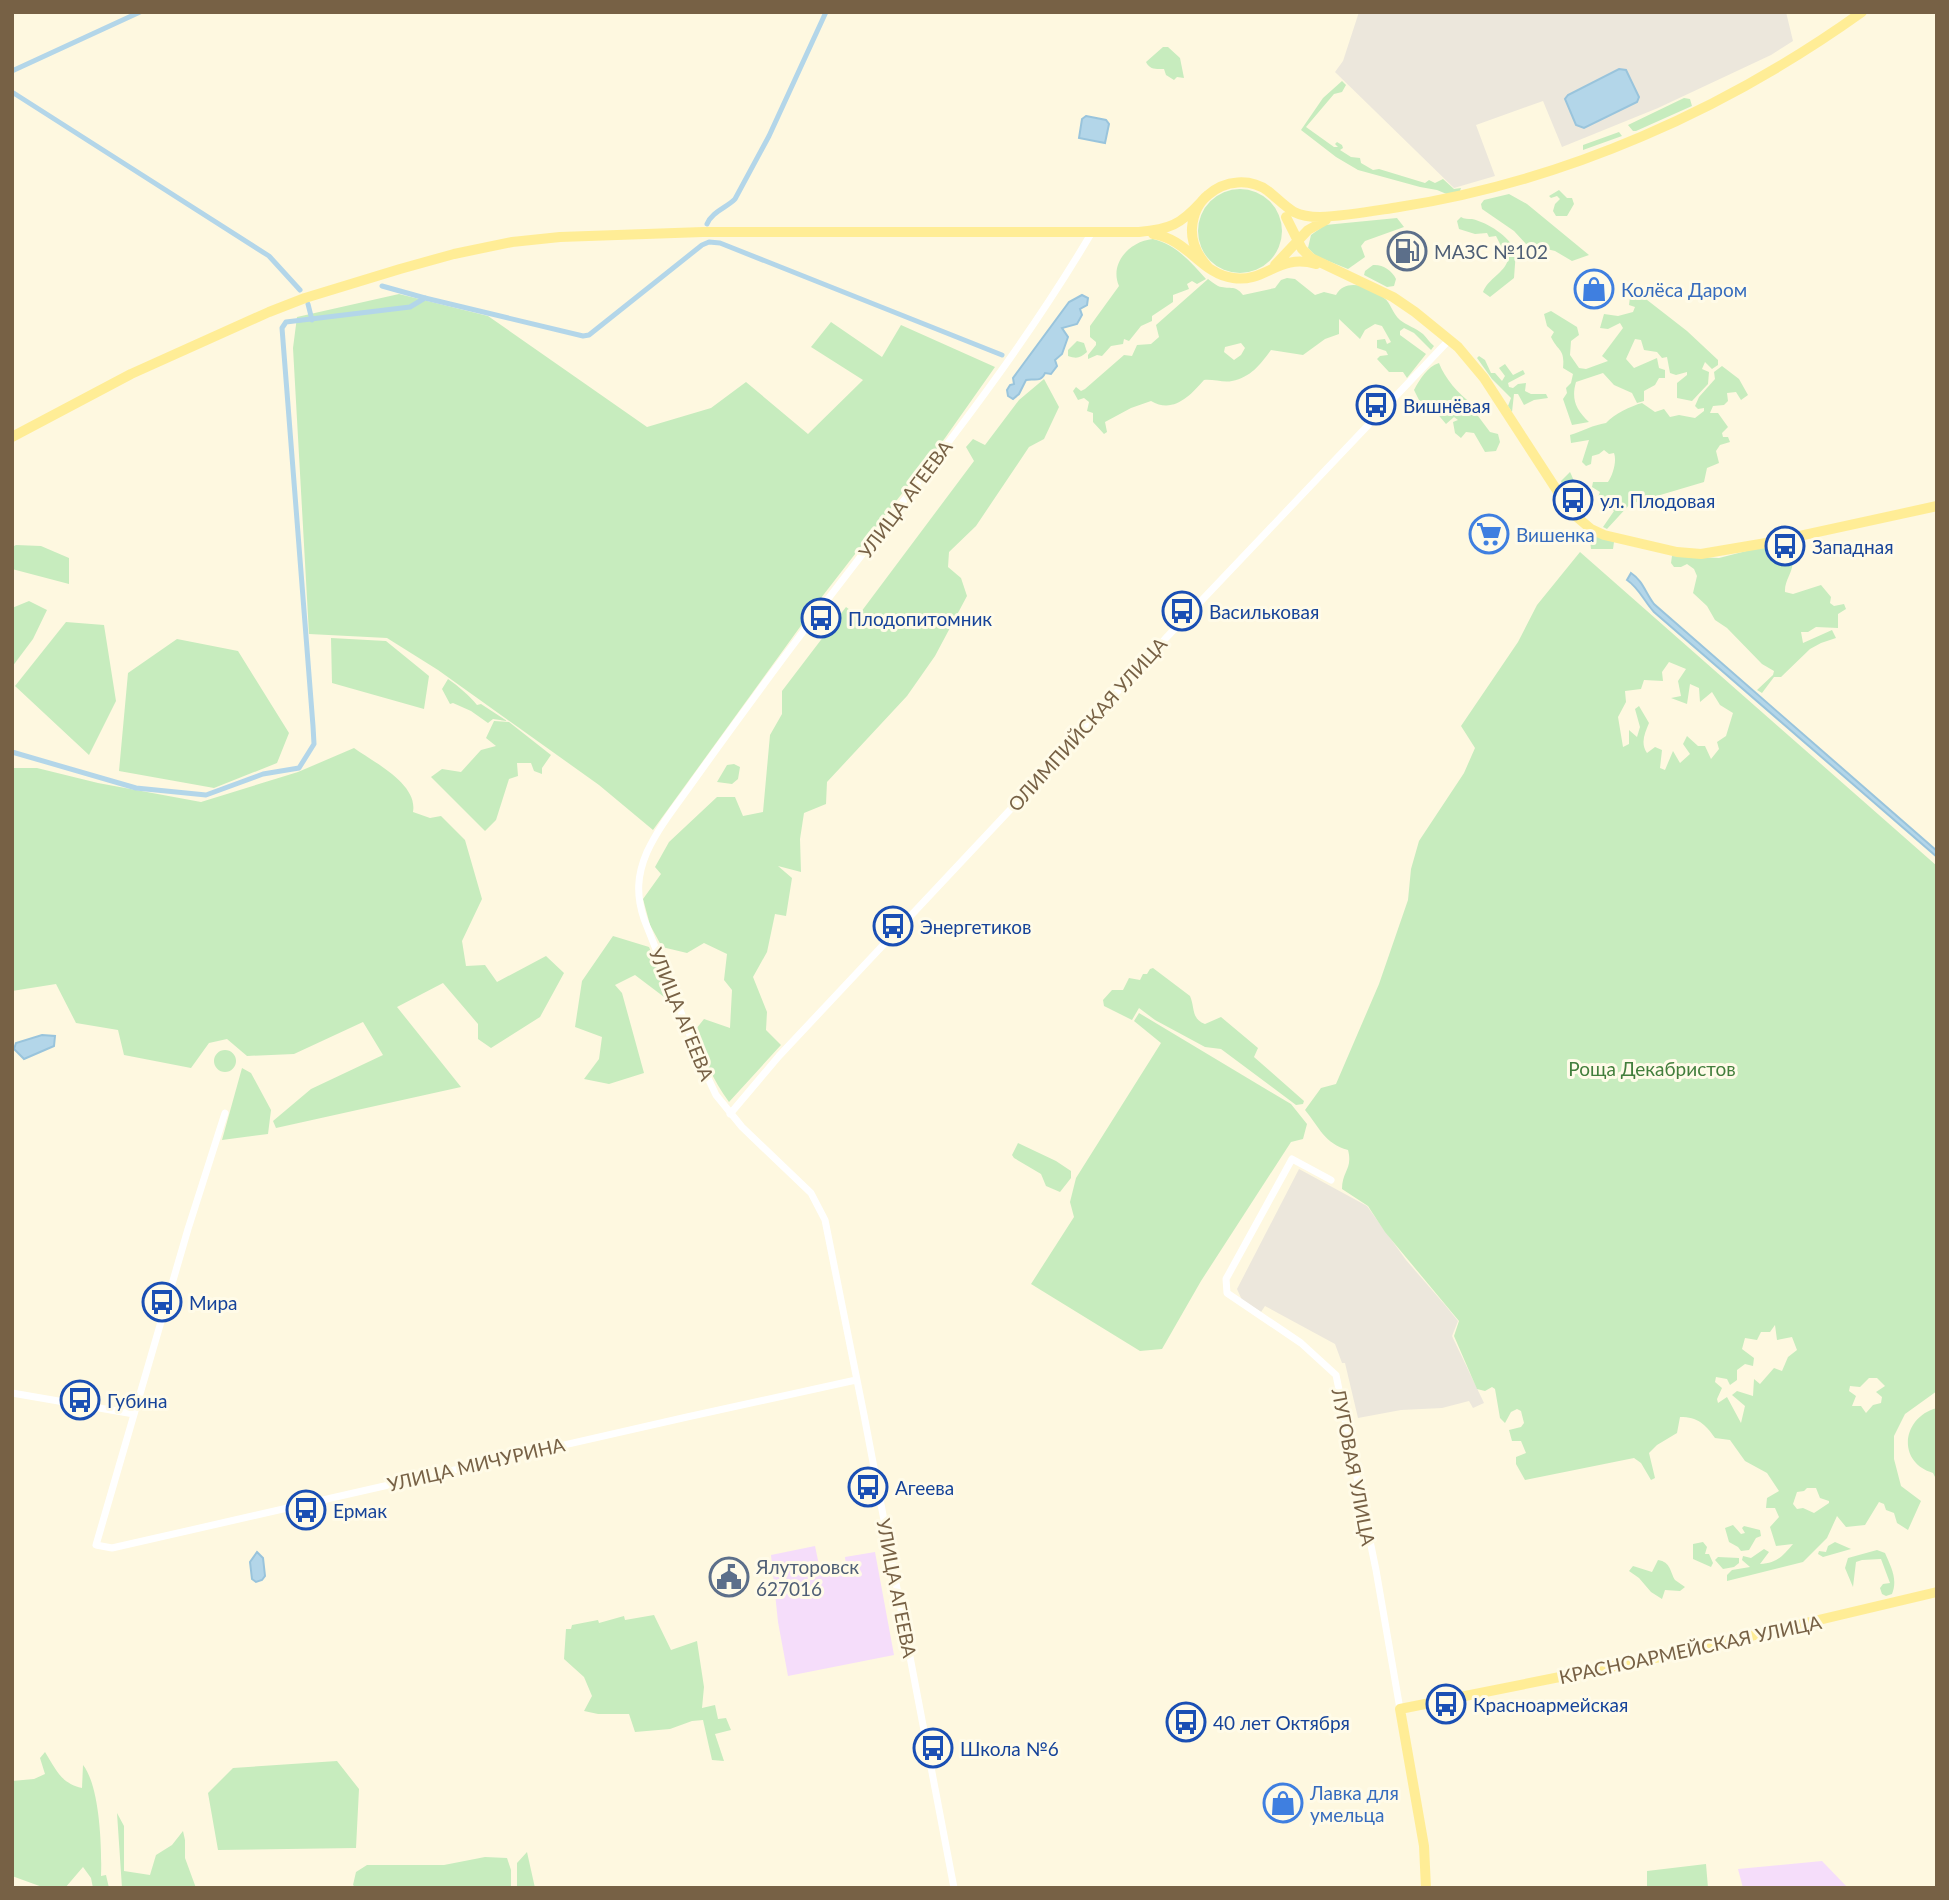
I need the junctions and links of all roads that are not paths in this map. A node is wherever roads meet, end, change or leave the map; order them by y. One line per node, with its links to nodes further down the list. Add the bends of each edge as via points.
1 (1862, 12): 5 (main road, via 1744,88 1635,138 1523,181 1448,200)
2 (1201, 202): 3 (main road, via 1217,188 1241,182 1262,188); 7 (main road, via 1173,226); 10 (main road, via 1192,234)
3 (1279, 202): 4 (main road); 5 (main road, via 1306,216)
4 (1286, 216): 8 (main road); 9 (main road, via 1288,240)
5 (1340, 216): 8 (main road, via 1312,226)
6 (1092, 232): 7 (main road); 14 (main road, via 703,232 512,242 400,269 269,312 131,374); 17 (street, УЛИЦА АГЕЕВА, via 1030,331 792,645 648,849 638,885 641,910 701,1063)
7 (1139, 232): 10 (main road, via 1178,242)
8 (1298, 240): 9 (main road); 11 (main road, via 1311,258)
9 (1278, 261): 12 (main road)
10 (1208, 267): 12 (main road, via 1236,279)
11 (1333, 269): 12 (main road, via 1298,260); 13 (main road, via 1393,297)
12 (1265, 272)
13 (1450, 340): 15 (main road, via 1484,378 1571,512 1604,535 1701,554); 17 (street, ОЛИМПИЙСКАЯ УЛИЦА, via 1174,630)
14 (12, 437)
15 (1937, 506)
16 (225, 1113): 21 (street)
17 (730, 1114): 19 (street, УЛИЦА АГЕЕВА, via 811,1193 819,1208 830,1242)
18 (1331, 1180): 23 (street, ЛУГОВАЯ УЛИЦА, via 1292,1158 1226,1279 1227,1293 1301,1343 1336,1375)
19 (856, 1380): 21 (street, УЛИЦА МИЧУРИНА, via 113,1548 96,1545); 24 (street, УЛИЦА АГЕЕВА)
20 (12, 1393): 21 (street)
21 (134, 1414)
22 (1937, 1592): 23 (main road, КРАСНОАРМЕЙСКАЯ УЛИЦА, via 1671,1655)
23 (1401, 1709): 25 (main road, ЛУГОВАЯ УЛИЦА, via 1423,1838)
24 (954, 1888)
25 (1426, 1888)

